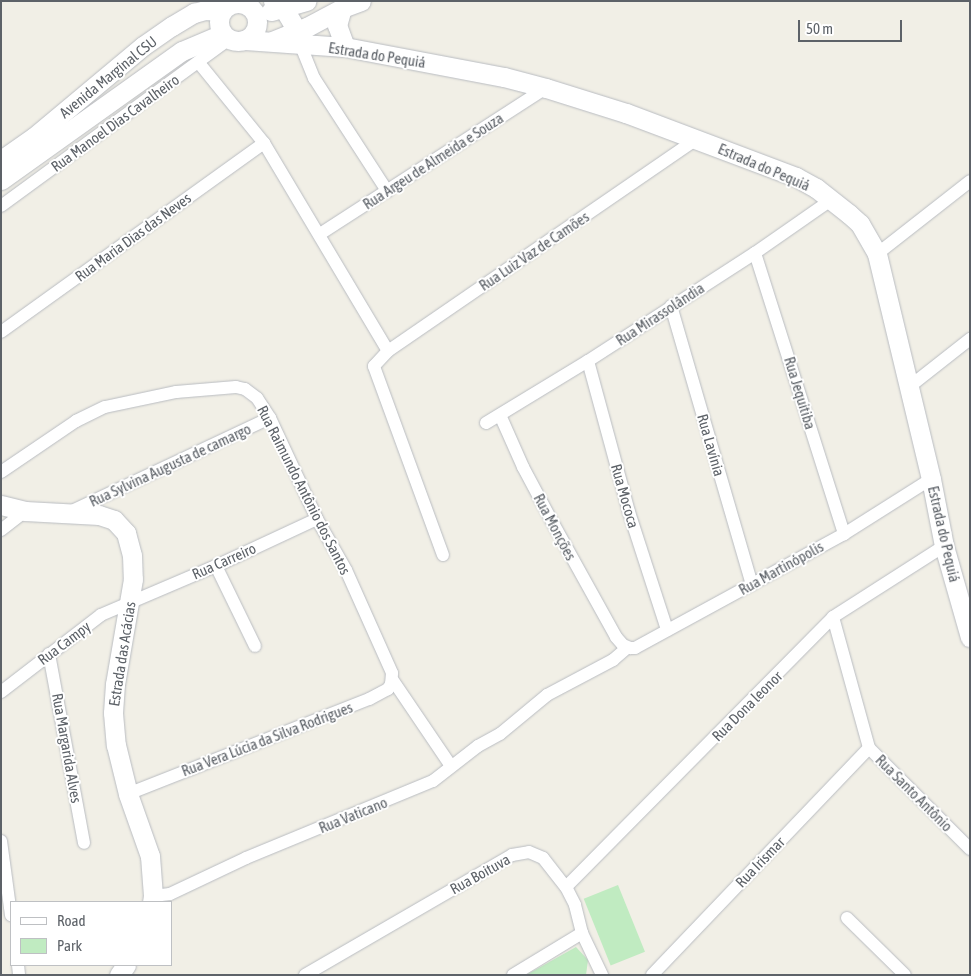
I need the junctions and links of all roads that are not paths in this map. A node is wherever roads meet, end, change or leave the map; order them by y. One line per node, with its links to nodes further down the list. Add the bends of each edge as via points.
1 (307, 1): 3 (main road)
2 (361, 1): 6 (main road)
3 (278, 5): 5 (main road); 8 (main road)
4 (222, 7): 5 (main road, via 236,2); 7 (main road, via 219,26); 14 (main road, Avenida Marginal CSU, via 205,10 172,26 142,46 34,137)
5 (254, 8): 7 (main road, via 256,28 252,35)
6 (342, 8): 8 (main road); 9 (main road, via 337,25)
7 (232, 38): 8 (main road, via 269,43); 10 (street, Rua Manoel Dias Cavalheiro); 15 (main road, Avenida Marginal CSU, via 182,50)
8 (299, 39): 9 (main road, Estrada do Pequiá); 17 (street, via 314,78)
9 (345, 47): 11 (main road, Estrada do Pequiá)
10 (199, 63): 13 (street); 19 (street, Rua Manoel Dias Cavalheiro)
11 (546, 88): 12 (main road, Estrada do Pequiá); 17 (street, Rua Argeu de Almeida e Souza)
12 (697, 139): 18 (main road, Estrada do Pequiá, via 796,177); 26 (street, Rua Luiz Vaz de Camões)
13 (264, 143): 20 (street); 24 (street, Rua Maria Dias das Neves)
14 (1, 160)
15 (1, 180)
16 (970, 181): 22 (street)
17 (387, 191): 20 (street, Rua Argeu de Almeida e Souza)
18 (831, 200): 21 (street, Rua Mirassolândia); 22 (main road, Estrada do Pequiá, via 860,224)
19 (1, 206)
20 (320, 234): 26 (street)
21 (755, 253): 23 (street, Rua Mirassolândia); 39 (street, Rua Jequitiba)
22 (877, 254): 28 (main road, Estrada do Pequiá)
23 (670, 306): 27 (street, Rua Mirassolândia); 43 (street, Rua Lavínia)
24 (1, 332)
25 (970, 339): 28 (street)
26 (388, 351): 41 (street, Rua Luiz Vaz de Camões, via 374,366)
27 (588, 361): 29 (street, Rua Mirassolândia); 46 (street, Rua Mococa, via 629,512)
28 (909, 387): 33 (main road, Estrada do Pequiá)
29 (500, 416): 31 (street, Rua Mirassolândia); 49 (street, Rua Monções, via 554,525 616,637)
30 (270, 418): 32 (street, Rua Raimundo Antônio dos Santos, via 257,398 236,386 156,395 105,407 76,421); 36 (street, Rua Sylvina Augusta de camargo); 37 (street, Rua Raimundo Antônio dos Santos)
31 (486, 423)
32 (1, 472)
33 (931, 479): 39 (street, Rua Martinópolis); 40 (main road, Estrada do Pequiá)
34 (1, 505): 35 (main road, Estrada das Acácias)
35 (25, 511): 36 (main road, Estrada das Acácias); 38 (street)
36 (70, 512): 44 (main road, Estrada das Acácias, via 107,517 126,533 132,555)
37 (317, 518): 42 (street, Rua Carreiro); 51 (street, Rua Raimundo Antônio dos Santos, via 346,570)
38 (1, 530)
39 (844, 534): 43 (street, Rua Martinópolis)
40 (944, 546): 45 (street, Rua Dona leonor); 47 (main road, Estrada do Pequiá)
41 (443, 555)
42 (216, 566): 44 (street, Rua Carreiro); 48 (street)
43 (752, 584): 46 (street, Rua Martinópolis)
44 (130, 601): 50 (street, Rua Campy, via 101,615); 56 (main road, Estrada das Acácias, via 113,713 116,745)
45 (833, 617): 54 (street, Rua Santo Antônio); 60 (street, Rua Dona leonor)
46 (668, 630): 49 (street, Rua Martinópolis, via 635,648)
47 (970, 637)
48 (255, 646)
49 (627, 648): 53 (street, Rua Martinópolis, via 613,660)
50 (49, 654): 52 (street, Rua Campy); 58 (street, Rua Margarida Alves)
51 (392, 676): 55 (street, Rua Raimundo Antônio dos Santos); 56 (street, Rua Vera Lúcia da Silva Rodrigues, via 388,689 369,699)
52 (1, 692)
53 (535, 704): 55 (street, Rua Vaticano, via 500,734)
54 (869, 748): 59 (street, Rua Santo Antônio); 68 (street, Rua Irismar)
55 (450, 766): 61 (street, Rua Vaticano, via 433,781)
56 (128, 794): 61 (main road, Estrada das Acácias, via 150,856)
57 (1, 842): 62 (street)
58 (84, 843)
59 (970, 848)
60 (566, 888): 64 (street, Rua Boituva, via 575,905); 65 (street, Rua Boituva, via 543,858 530,852 512,855)
61 (153, 899)
62 (10, 908)
63 (847, 918): 69 (street)
64 (582, 933): 66 (street); 67 (street, Rua Boituva)
65 (305, 975)
66 (513, 975)
67 (602, 975)
68 (652, 975)
69 (905, 975)

